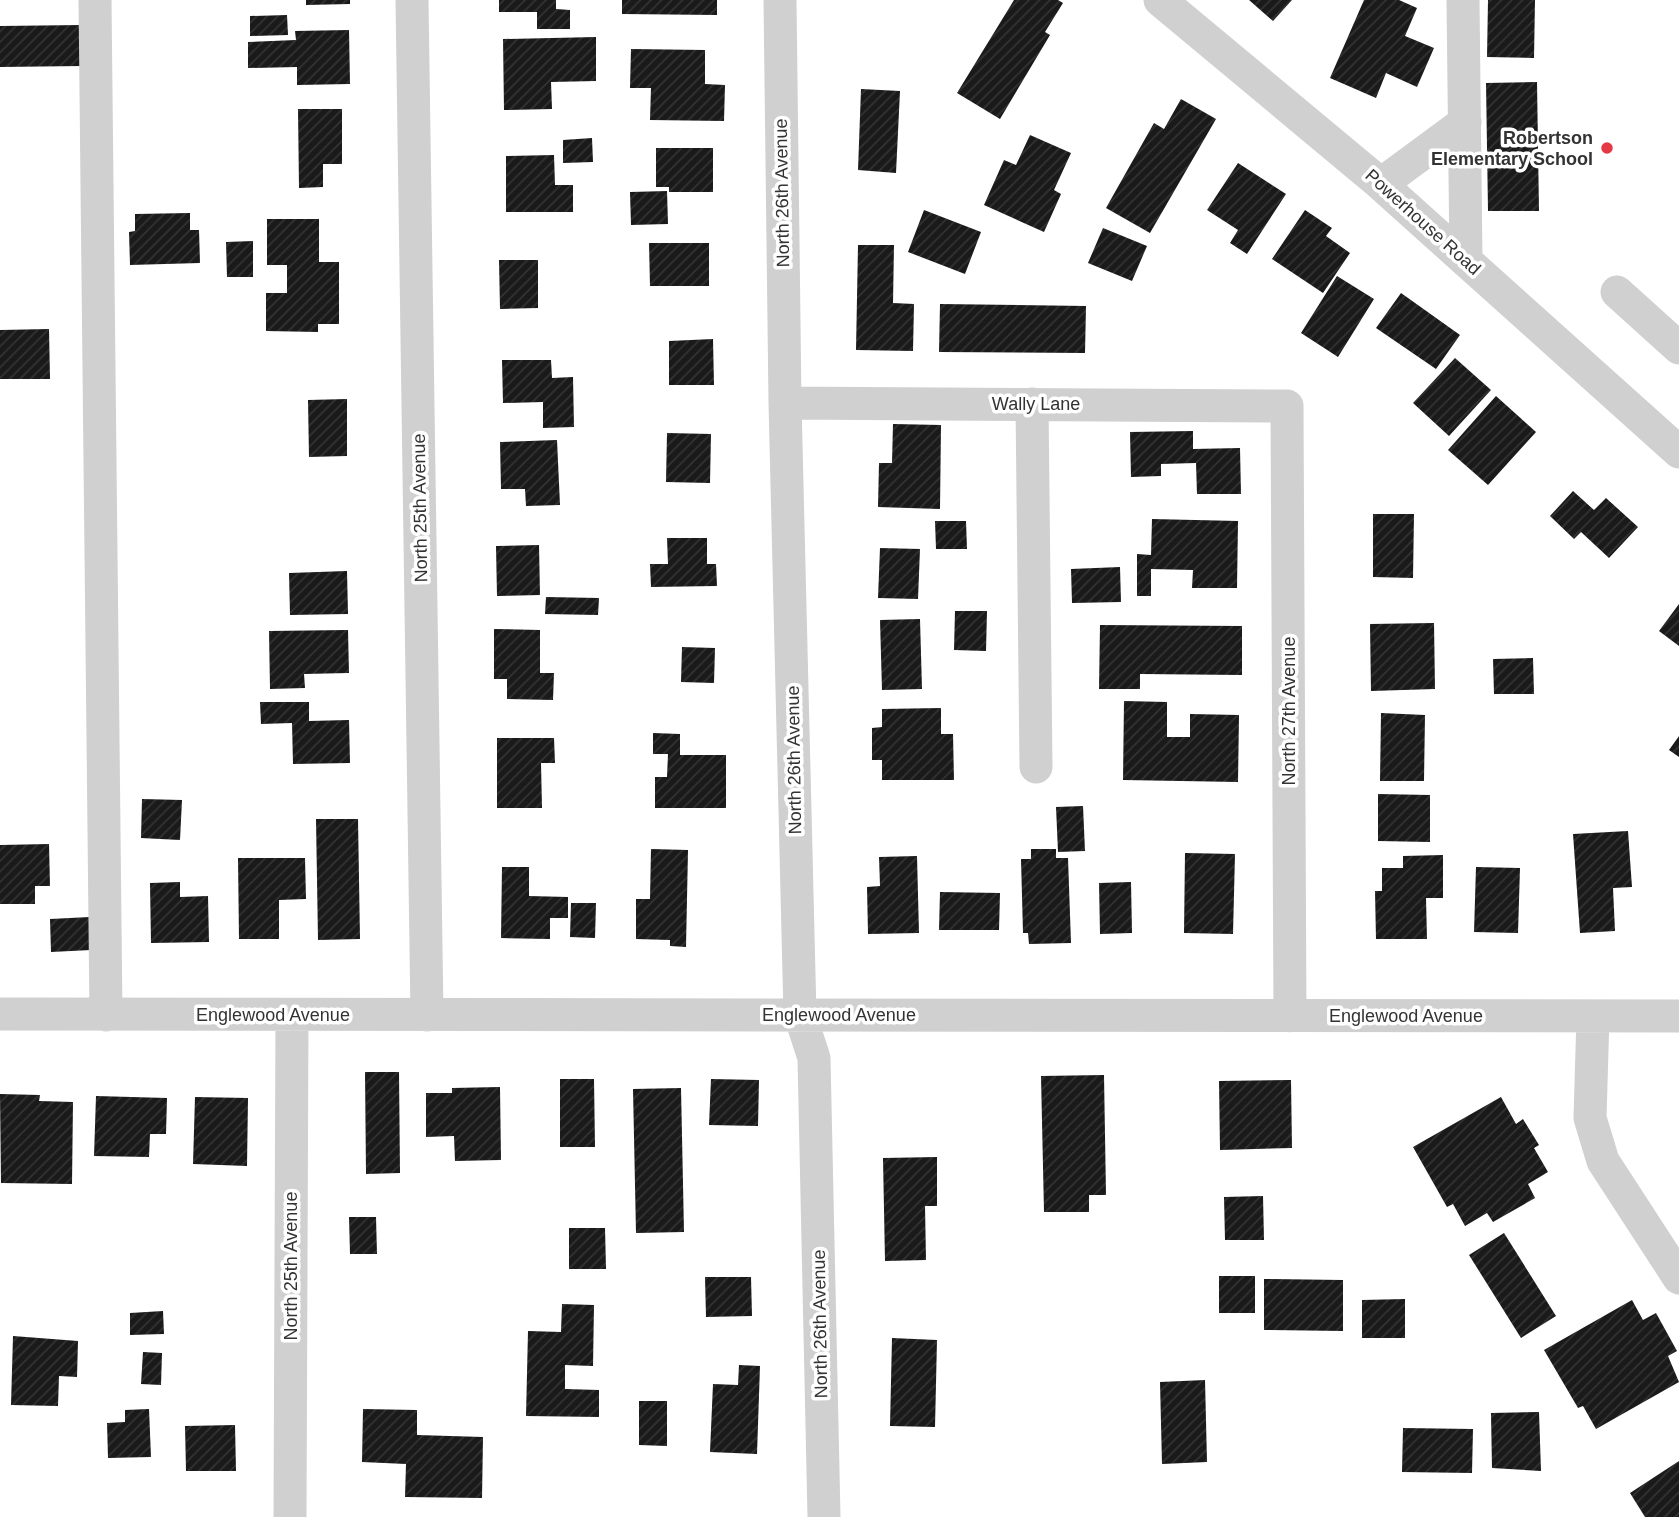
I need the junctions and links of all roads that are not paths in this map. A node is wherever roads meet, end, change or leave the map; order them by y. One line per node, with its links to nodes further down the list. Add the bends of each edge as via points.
1 (95, 0): 17 (street)
2 (412, 0): 19 (street, North 25th Avenue)
3 (780, 0): 11 (street, North 26th Avenue)
4 (1160, 0): 7 (street, Powerhouse Road)
5 (1463, 0): 6 (street)
6 (1465, 122): 7 (street); 8 (street)
7 (1381, 184): 8 (street, Powerhouse Road)
8 (1466, 261): 14 (street, Powerhouse Road)
9 (1617, 292): 10 (street)
10 (1679, 348)
11 (785, 403): 12 (street, Wally Lane); 20 (street, North 26th Avenue)
12 (1032, 404): 13 (street, Wally Lane); 15 (street)
13 (1287, 405): 21 (street, North 27th Avenue)
14 (1679, 452)
15 (1036, 767)
16 (0, 1014): 17 (street, Englewood Avenue)
17 (106, 1015): 18 (street, Englewood Avenue)
18 (292, 1015): 19 (street, Englewood Avenue); 25 (street, North 25th Avenue)
19 (427, 1015): 20 (street, Englewood Avenue)
20 (800, 1015): 21 (street, Englewood Avenue); 26 (street, North 26th Avenue, via 814,1058)
21 (1290, 1016): 22 (street, Englewood Avenue)
22 (1593, 1016): 23 (street, Englewood Avenue); 24 (street, via 1590,1118 1603,1161)
23 (1679, 1016)
24 (1679, 1278)
25 (290, 1517)
26 (824, 1517)

